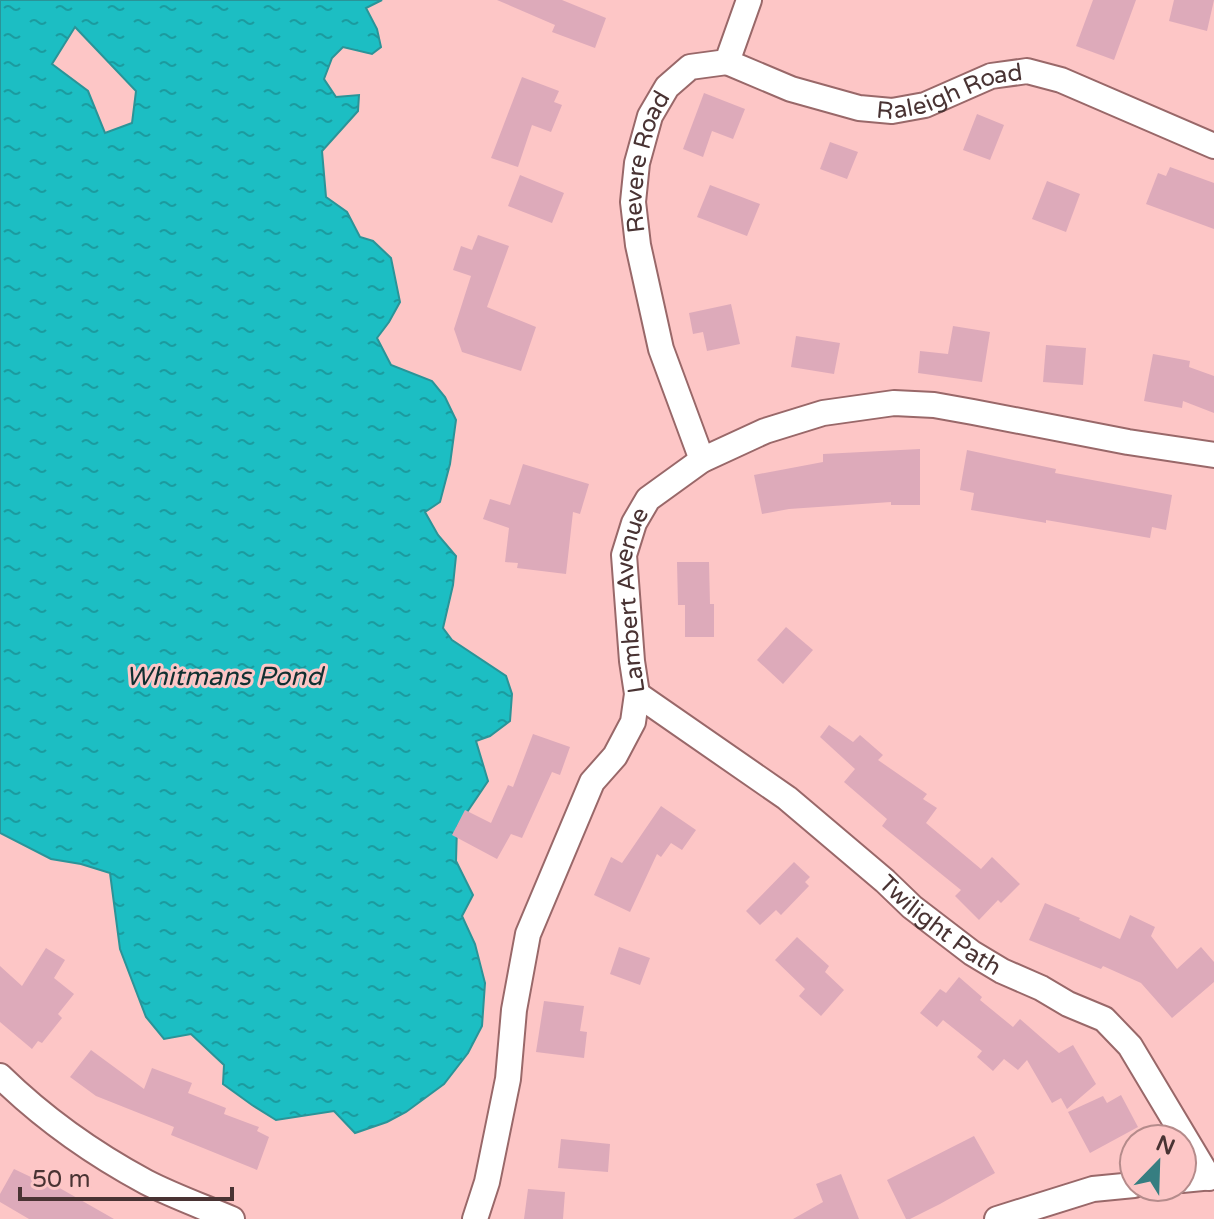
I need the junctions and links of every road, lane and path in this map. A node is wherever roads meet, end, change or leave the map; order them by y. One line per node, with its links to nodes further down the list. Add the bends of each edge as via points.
1 (749, 0): 2 (street)
2 (727, 62): 3 (street, Raleigh Road, via 791,89 859,108 892,111 925,105 991,76 1027,71 1061,80); 5 (street, Revere Road, via 690,67 667,87 650,116 633,202 661,349)
3 (1214, 146)
4 (1214, 455): 5 (street, Lambert Avenue, via 934,405 894,403 823,413 765,431)
5 (702, 460): 6 (street, Lambert Avenue, via 648,499 624,555)
6 (637, 694): 8 (street, Twilight Path, via 787,798 972,953 1104,1019 1130,1046); 12 (street, Lambert Avenue, via 633,722 615,756 592,782 528,934 508,1079)
7 (0, 1076): 11 (street, via 62,1130 104,1158)
8 (1211, 1177)
9 (1118, 1187): 10 (street, via 1093,1189)
10 (1031, 1214): 13 (street)
11 (232, 1219)
12 (475, 1219)
13 (997, 1219)

